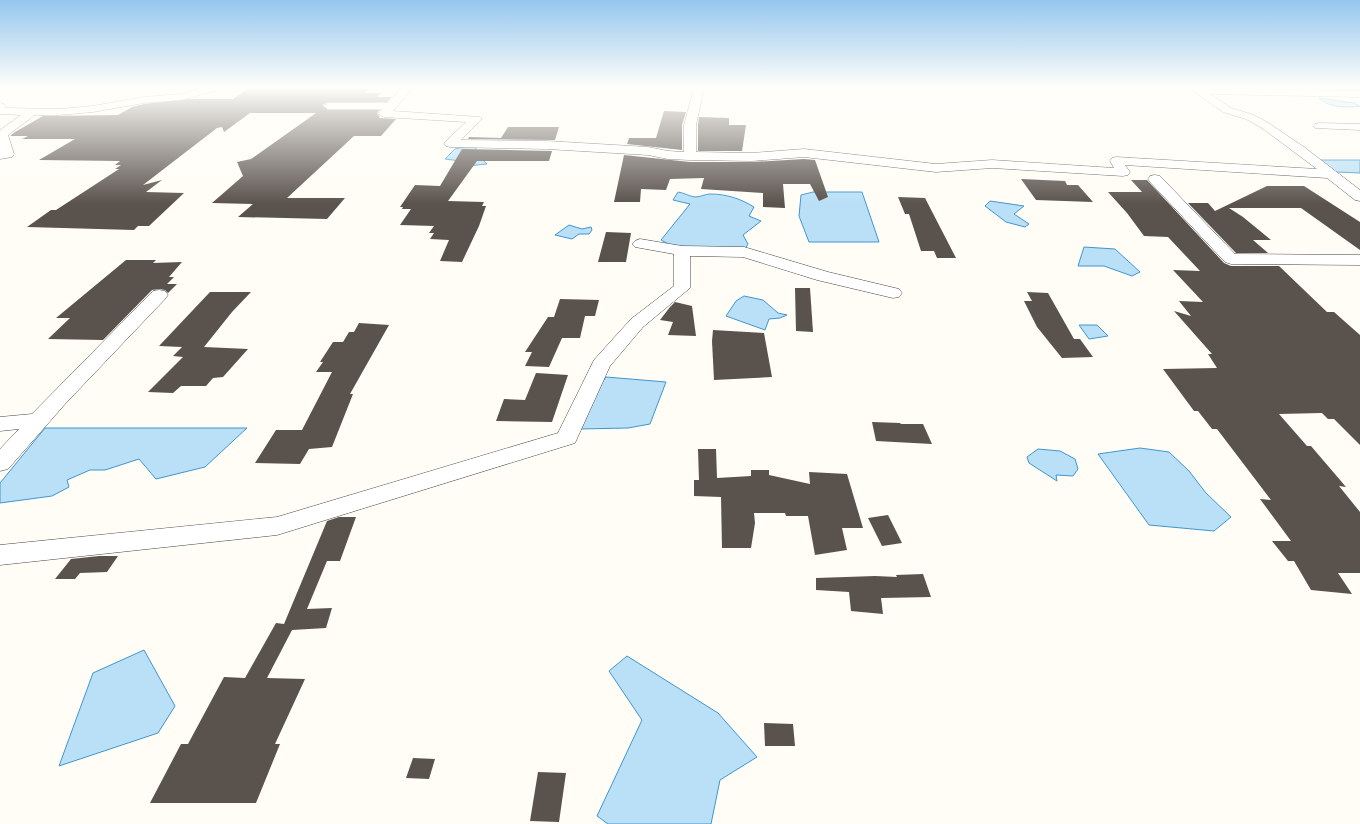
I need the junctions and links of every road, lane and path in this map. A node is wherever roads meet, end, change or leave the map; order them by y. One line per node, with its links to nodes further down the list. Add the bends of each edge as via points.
1 (12, 126): 7 (street, via 2,134 8,154)
2 (468, 126): 8 (street, via 450,143 547,145)
3 (690, 126): 8 (street)
4 (1264, 126): 9 (street)
5 (1338, 126): 6 (street)
6 (1360, 127)
7 (0, 154)
8 (690, 156): 9 (street, via 752,157 804,153 936,168 992,164 1123,172 1116,161)
9 (1330, 174): 11 (street)
10 (1155, 179): 14 (street, via 1231,259)
11 (1360, 196)
12 (640, 244): 13 (street)
13 (682, 251): 15 (street, via 744,252 823,276); 19 (street, via 682,288 637,323 601,364 567,438 277,526)
14 (1360, 260)
15 (893, 293)
16 (38, 420): 16 (street, via 49,409 55,403 160,295); 17 (street); 18 (street)
17 (0, 424)
18 (0, 463)
19 (0, 555)

